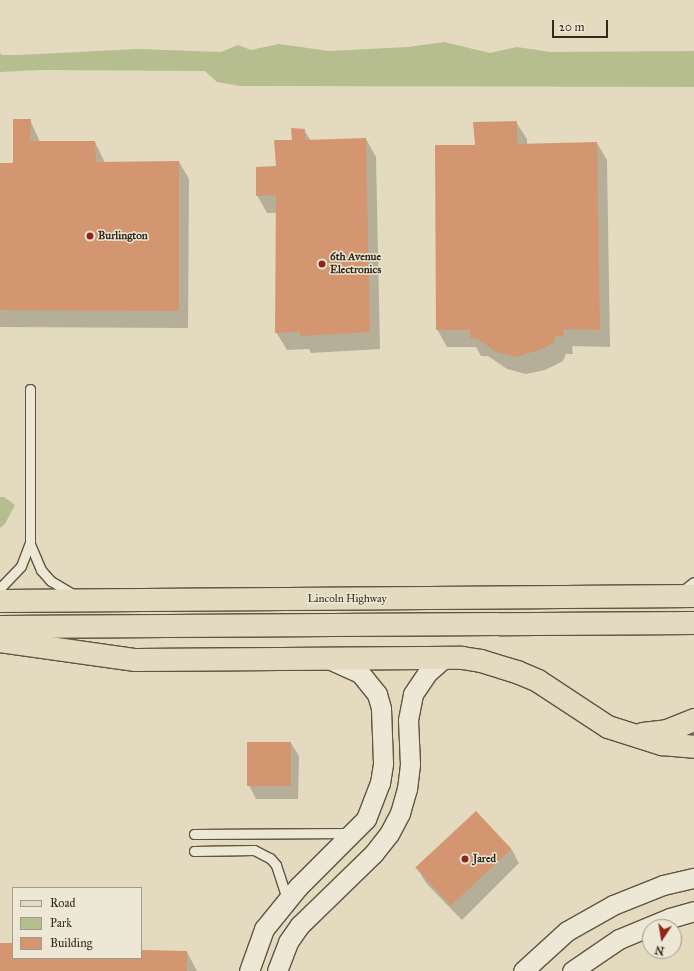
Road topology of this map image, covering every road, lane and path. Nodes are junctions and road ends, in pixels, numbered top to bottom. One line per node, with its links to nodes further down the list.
1 (30, 389): 2 (lane)
2 (30, 543): 4 (lane); 6 (lane)
3 (694, 582): 5 (lane)
4 (0, 588)
5 (684, 596): 6 (main road, Lincoln Highway)
6 (86, 600): 7 (main road, Lincoln Highway)
7 (0, 601)
8 (694, 623): 9 (main road)
9 (0, 627)
10 (0, 641): 12 (main road)
11 (442, 658): 12 (main road); 14 (main road); 23 (street)
12 (329, 659): 16 (street)
13 (694, 720): 14 (main road)
14 (622, 731): 15 (main road)
15 (694, 748)
16 (355, 832): 17 (lane); 20 (street)
17 (194, 834)
18 (194, 851): 20 (lane)
19 (694, 878): 24 (street)
20 (287, 899): 22 (street)
21 (694, 911): 25 (street)
22 (249, 971)
23 (277, 971)
24 (523, 971)
25 (572, 971)

